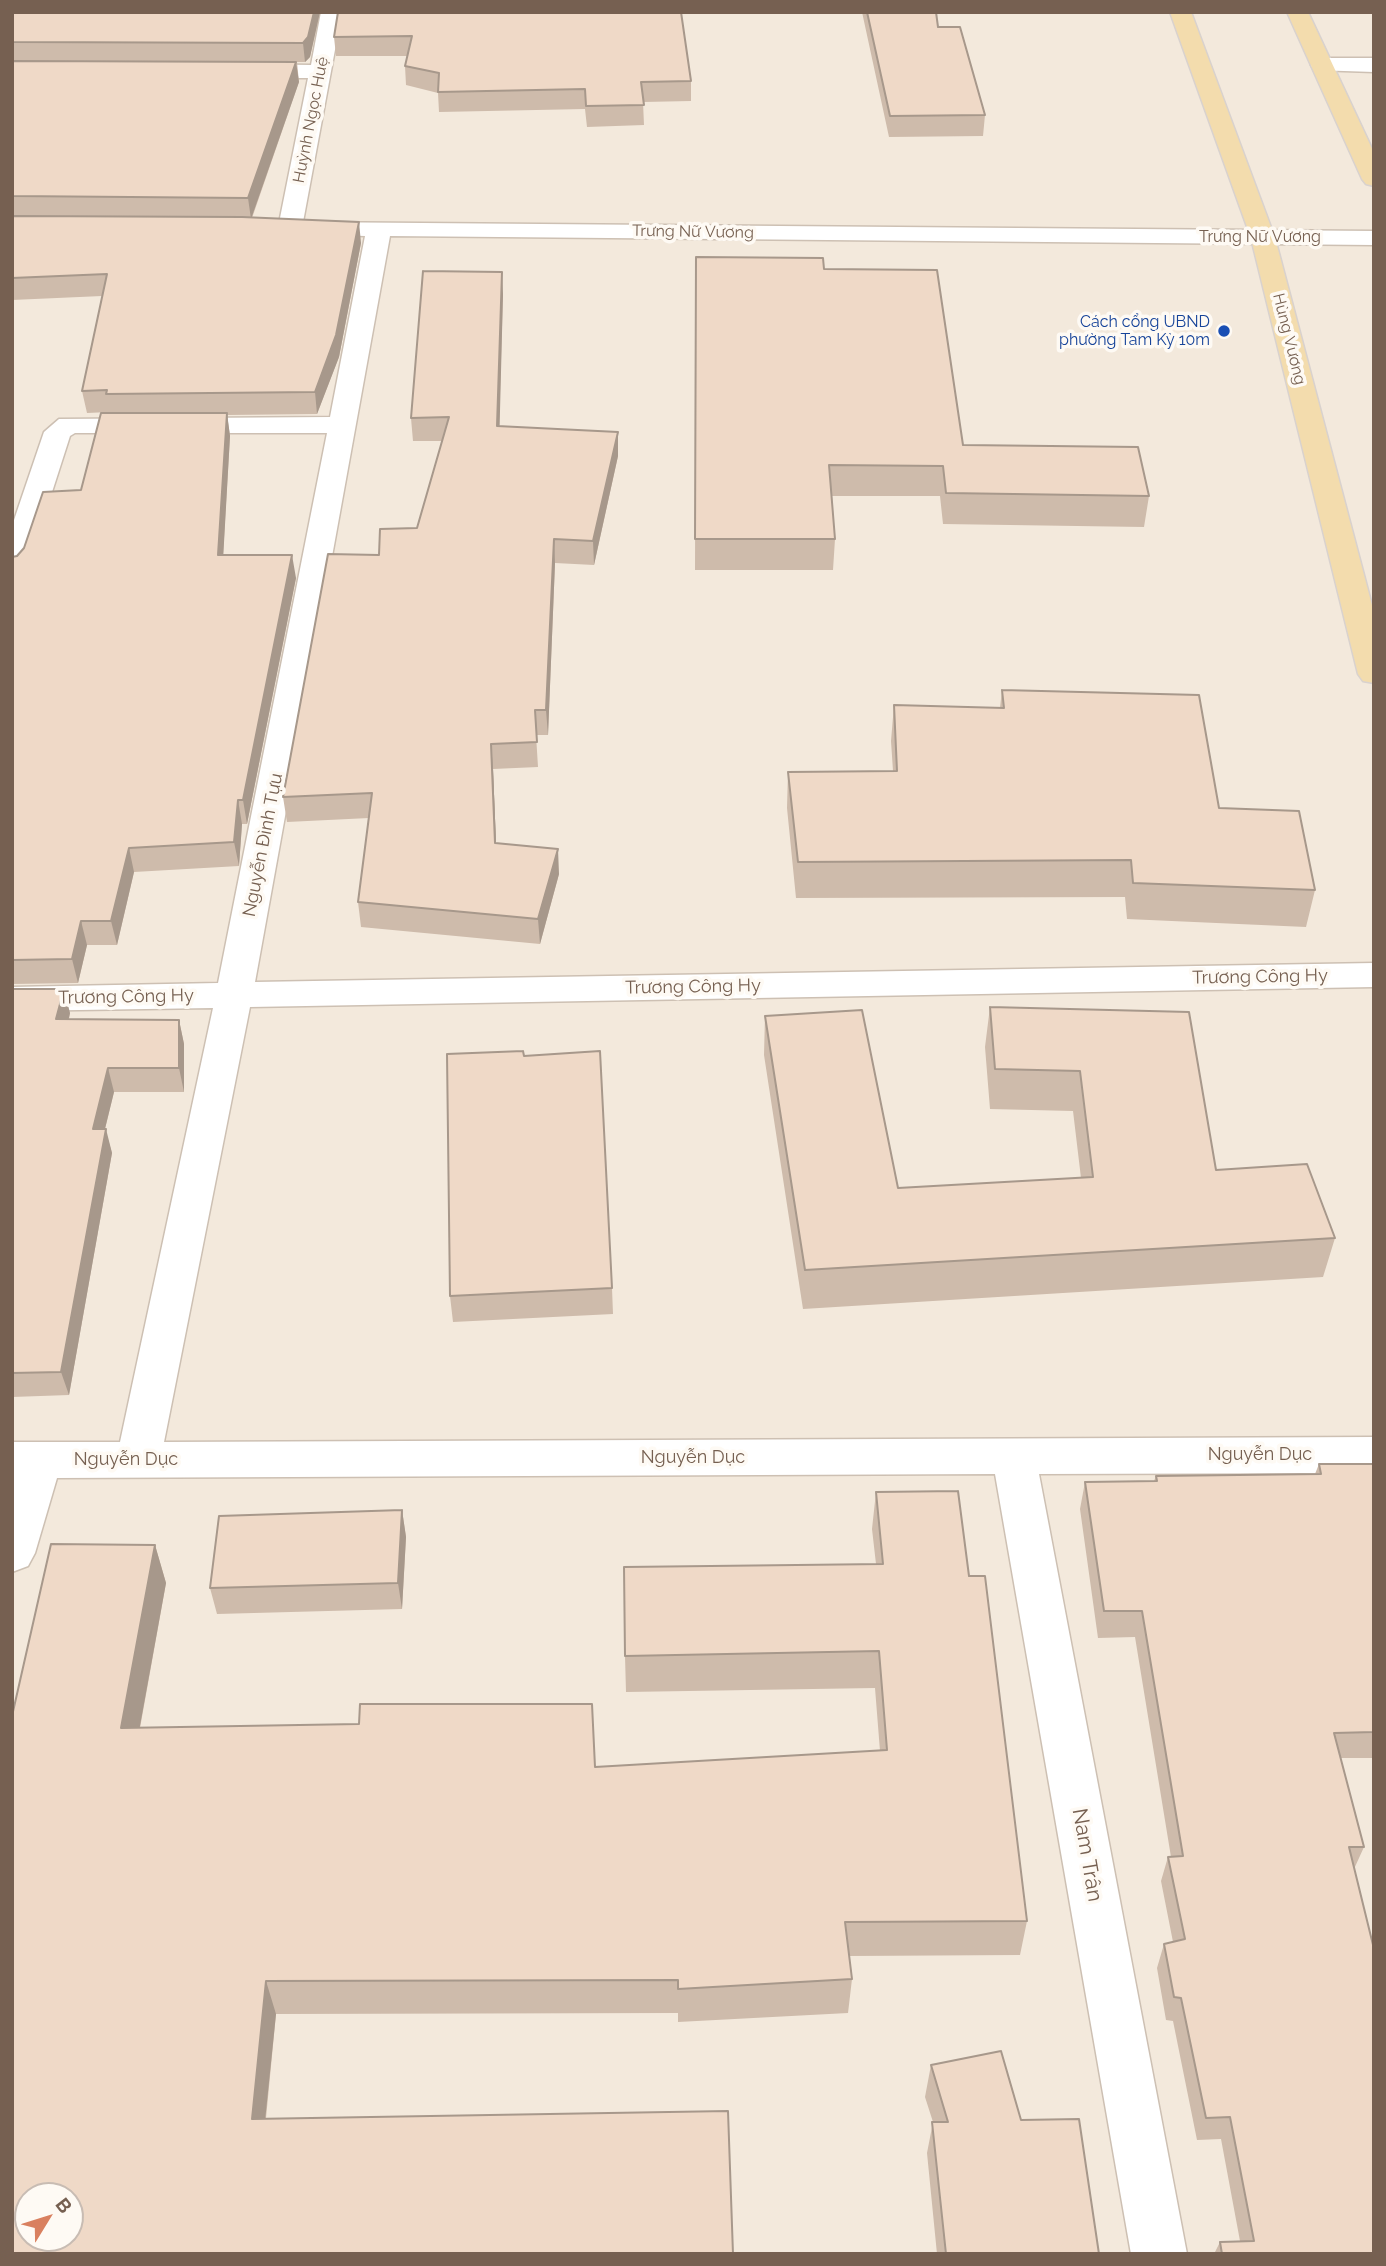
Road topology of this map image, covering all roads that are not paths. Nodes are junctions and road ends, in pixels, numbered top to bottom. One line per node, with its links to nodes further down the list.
1 (332, 12): 7 (street, Huỳnh Ngọc Huệ)
2 (1180, 12): 12 (main road, Hùng Vương)
3 (1297, 12): 4 (main road)
4 (1322, 65): 5 (street); 8 (main road)
5 (1374, 65)
6 (227, 71): 7 (street)
7 (321, 72): 10 (street, Huỳnh Ngọc Huệ)
8 (1374, 179)
9 (262, 228): 10 (street, Trưng Nữ Vương)
10 (290, 228): 11 (street, Trưng Nữ Vương)
11 (379, 229): 12 (street, Trưng Nữ Vương); 14 (street, Nguyễn Đình Tựu)
12 (1264, 238): 13 (street, Trưng Nữ Vương); 16 (main road, Hùng Vương)
13 (1374, 238)
14 (341, 425): 15 (street); 18 (street, Nguyễn Đình Tựu)
15 (12, 570)
16 (1374, 674)
17 (1374, 975): 18 (street, Trương Công Hy)
18 (234, 996): 19 (street, Trương Công Hy); 23 (street, Nguyễn Đình Tựu)
19 (12, 999)
20 (1374, 1455): 21 (street, Nguyễn Dục)
21 (1013, 1456): 23 (street, Nguyễn Dục); 25 (street, Nam Trân)
22 (26, 1460): 23 (street, Nguyễn Dục); 24 (street)
23 (138, 1461)
24 (12, 1553)
25 (1159, 2254)

